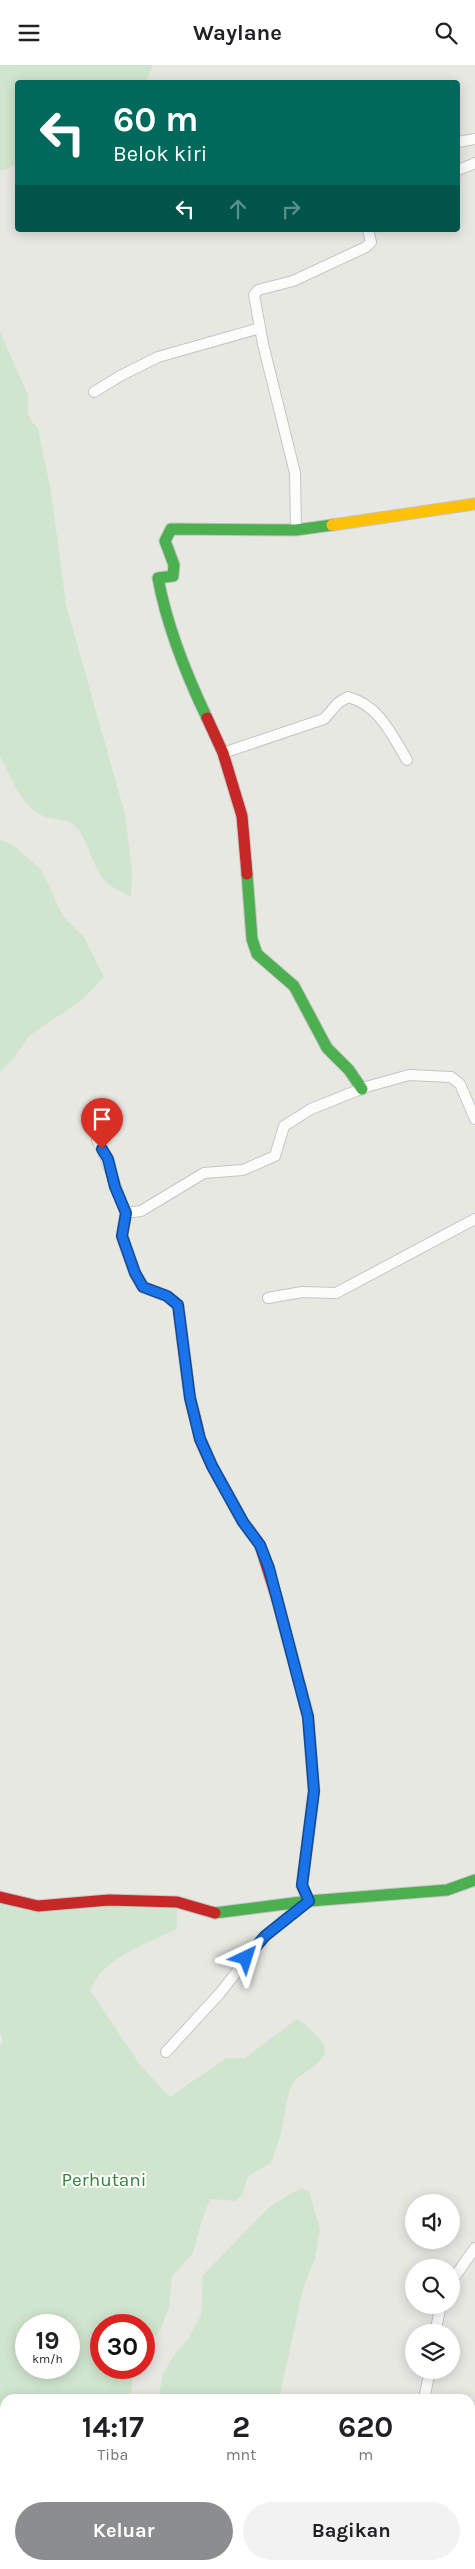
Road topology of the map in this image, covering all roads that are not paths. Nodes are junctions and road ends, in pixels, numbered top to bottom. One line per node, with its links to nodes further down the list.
1 (475, 139): 2 (street)
2 (460, 142)
3 (475, 163): 4 (street)
4 (460, 169)
5 (369, 232): 6 (street)
6 (260, 328): 7 (street); 9 (street)
7 (94, 392)
8 (475, 504): 9 (street)
9 (296, 530): 10 (street)
10 (223, 753): 11 (street); 12 (street)
11 (407, 760)
12 (362, 1089): 13 (street); 15 (street)
13 (475, 1119)
14 (97, 1140): 15 (street)
15 (126, 1213): 20 (street)
16 (475, 1219): 17 (street)
17 (268, 1298)
18 (475, 1880): 20 (street)
19 (0, 1897): 20 (street)
20 (307, 1902): 21 (street)
21 (166, 2051)
22 (475, 2248): 23 (street)
23 (460, 2269)
24 (428, 2379): 25 (street)
25 (425, 2394)

